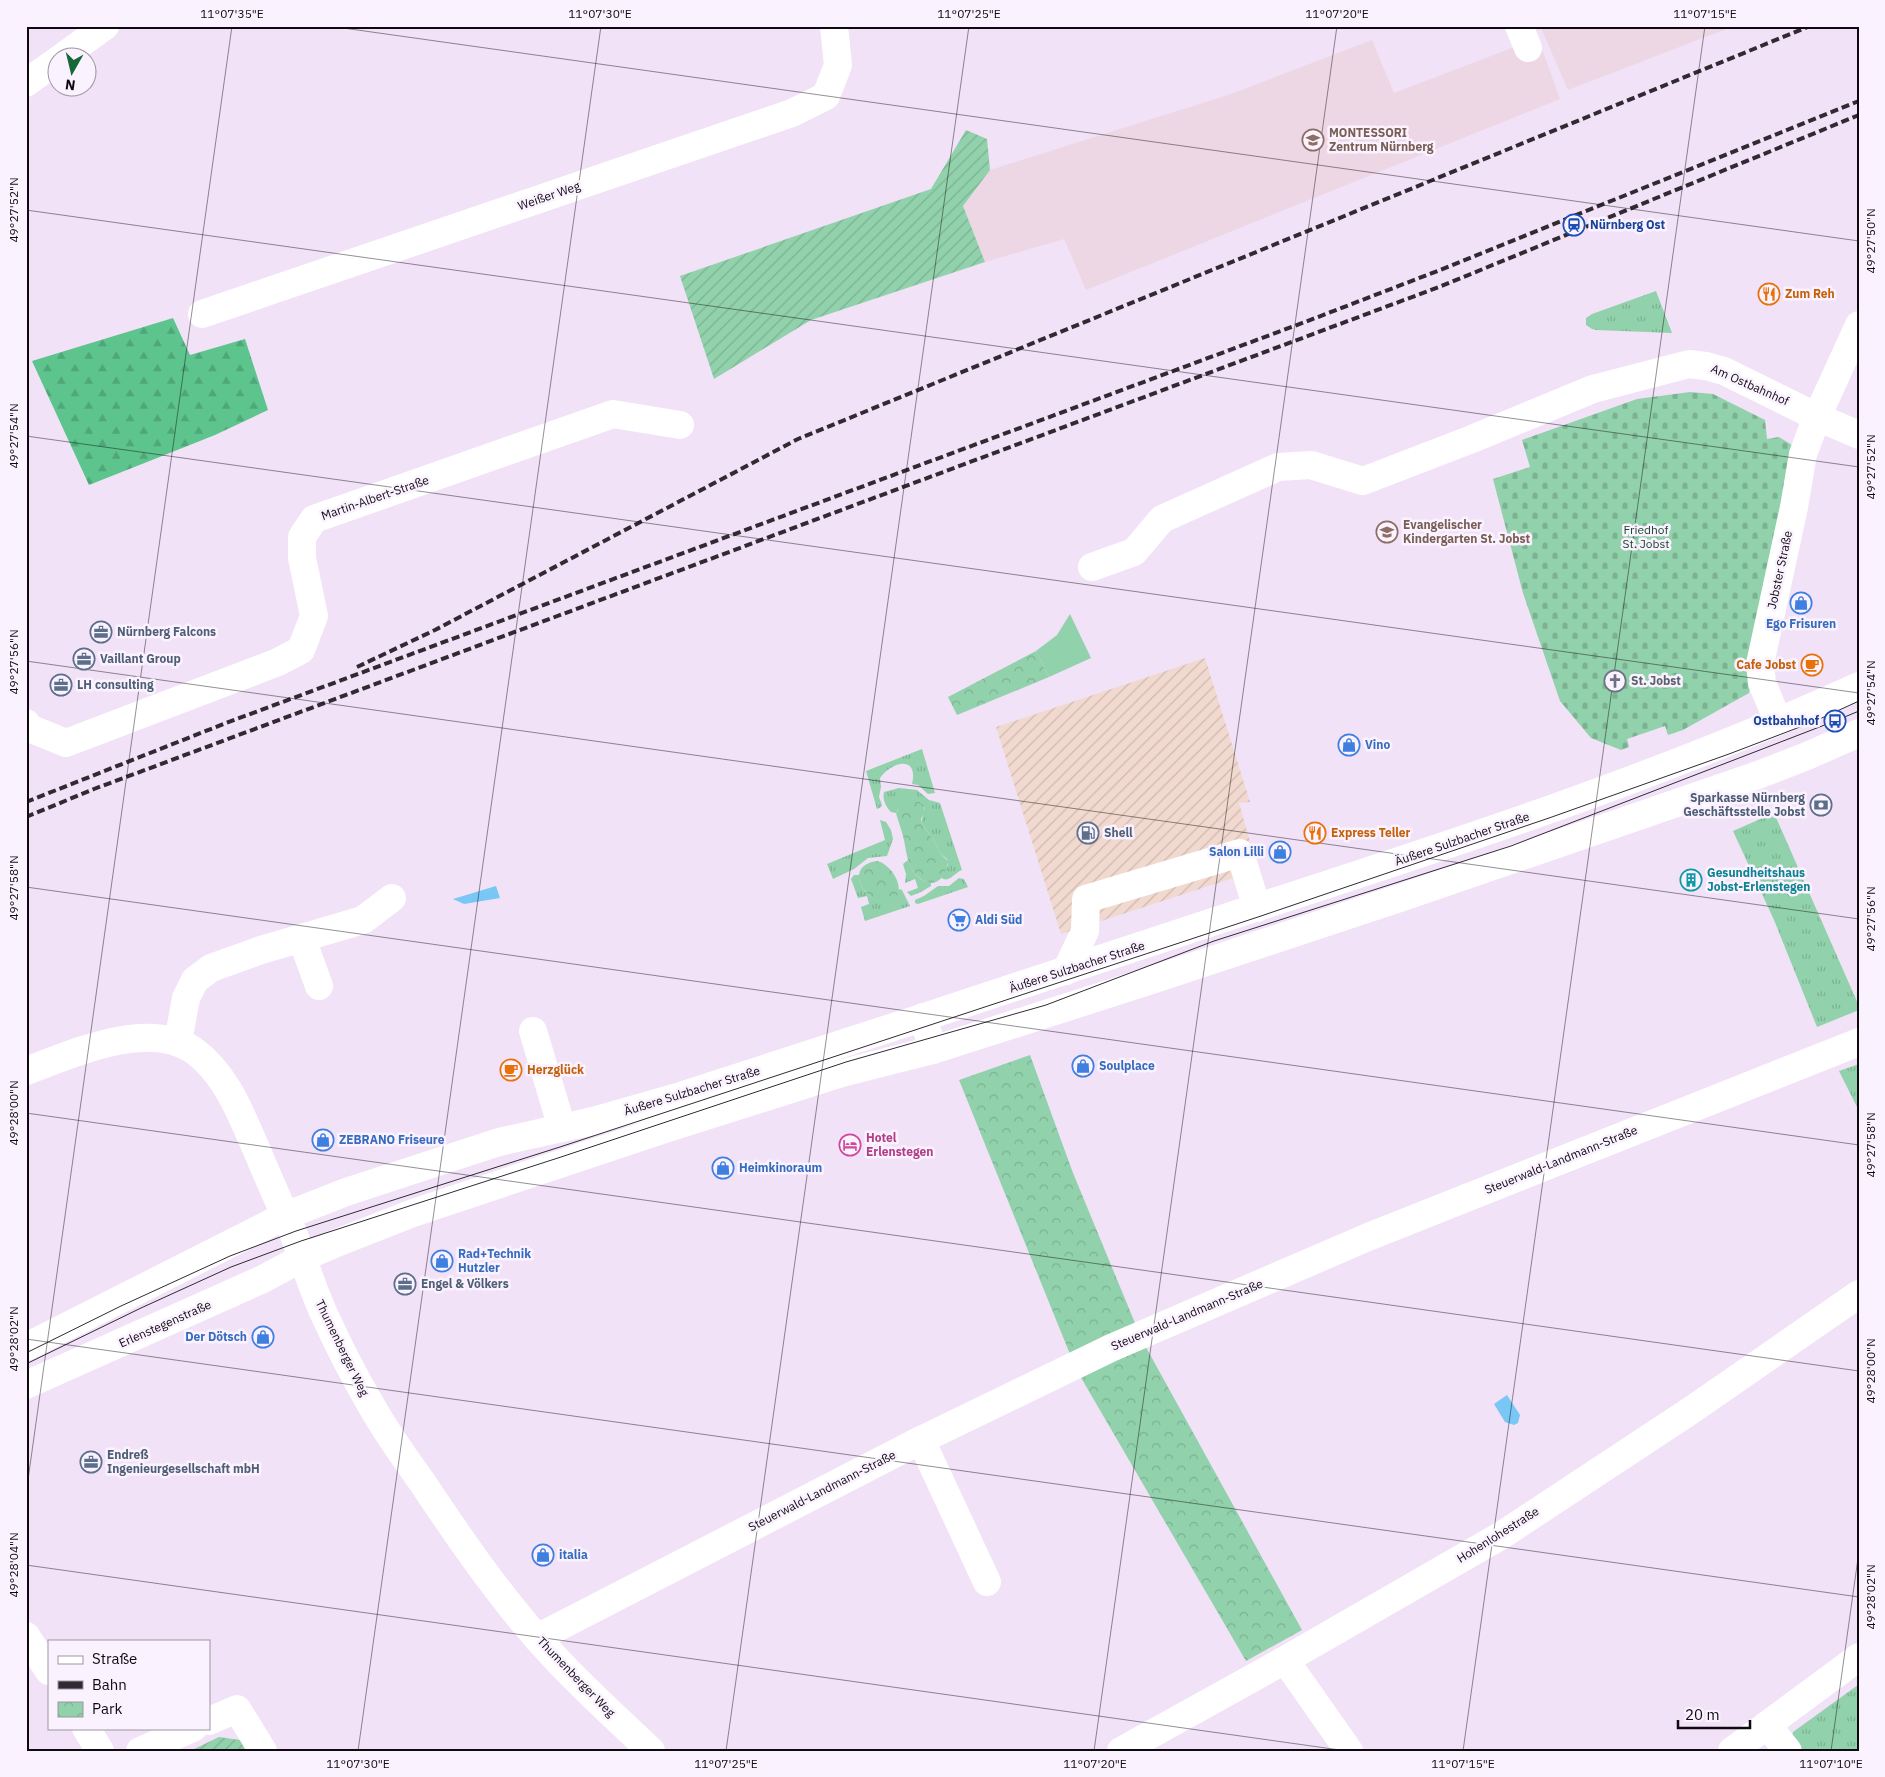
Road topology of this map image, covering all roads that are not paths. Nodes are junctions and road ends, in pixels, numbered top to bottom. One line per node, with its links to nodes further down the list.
1 (105, 26): 3 (street)
2 (834, 26): 6 (street, Weißer Weg)
3 (75, 48)
4 (48, 67): 5 (street)
5 (26, 83)
6 (202, 314)
7 (1859, 325): 8 (street)
8 (1817, 417): 10 (street, Am Ostbahnhof); 11 (street, Am Ostbahnhof); 13 (street, Jobster Straße)
9 (680, 425): 14 (street, Martin-Albert-Straße)
10 (1859, 435)
11 (1092, 567)
12 (1859, 686): 13 (street, Äußere Sulzbacher Straße)
13 (1778, 721): 16 (street, Äußere Sulzbacher Straße)
14 (26, 723)
15 (1859, 733): 18 (street)
16 (1504, 825): 17 (street, Äußere Sulzbacher Straße); 18 (street)
17 (1416, 855): 19 (street); 21 (street, Äußere Sulzbacher Straße)
18 (1515, 859): 19 (street)
19 (1430, 887): 29 (street)
20 (392, 898): 22 (street)
21 (1257, 908): 23 (street, Äußere Sulzbacher Straße); 23 (street)
22 (302, 939): 24 (street); 27 (street)
23 (1066, 971): 25 (street, Äußere Sulzbacher Straße)
24 (319, 986)
25 (923, 1016): 29 (street); 31 (street, Äußere Sulzbacher Straße)
26 (533, 1031): 31 (street)
27 (178, 1042): 30 (street, Thumenberger Weg); 32 (street, Thumenberger Weg)
28 (1859, 1042): 37 (street, Steuerwald-Landmann-Straße)
29 (933, 1050): 33 (street)
30 (26, 1071)
31 (562, 1128): 32 (street, Äußere Sulzbacher Straße)
32 (285, 1216): 33 (street, Thumenberger Weg); 35 (street)
33 (302, 1258): 36 (street, Erlenstegenstraße); 40 (street, Thumenberger Weg)
34 (1859, 1294): 42 (street, Hohenlohestraße)
35 (26, 1347)
36 (26, 1385)
37 (921, 1440): 38 (street); 40 (street, Steuerwald-Landmann-Straße)
38 (988, 1582)
39 (26, 1636): 43 (street)
40 (537, 1638): 51 (street, Thumenberger Weg)
41 (1858, 1659): 45 (street)
42 (1284, 1660): 52 (street, Hohenlohestraße); 53 (street)
43 (48, 1669)
44 (210, 1722): 50 (street)
45 (1767, 1725): 54 (street); 55 (street)
46 (87, 1730): 48 (street)
47 (188, 1730): 49 (street)
48 (100, 1751)
49 (140, 1751)
50 (263, 1751)
51 (651, 1751)
52 (1121, 1751)
53 (1350, 1751)
54 (1732, 1751)
55 (1788, 1751)

